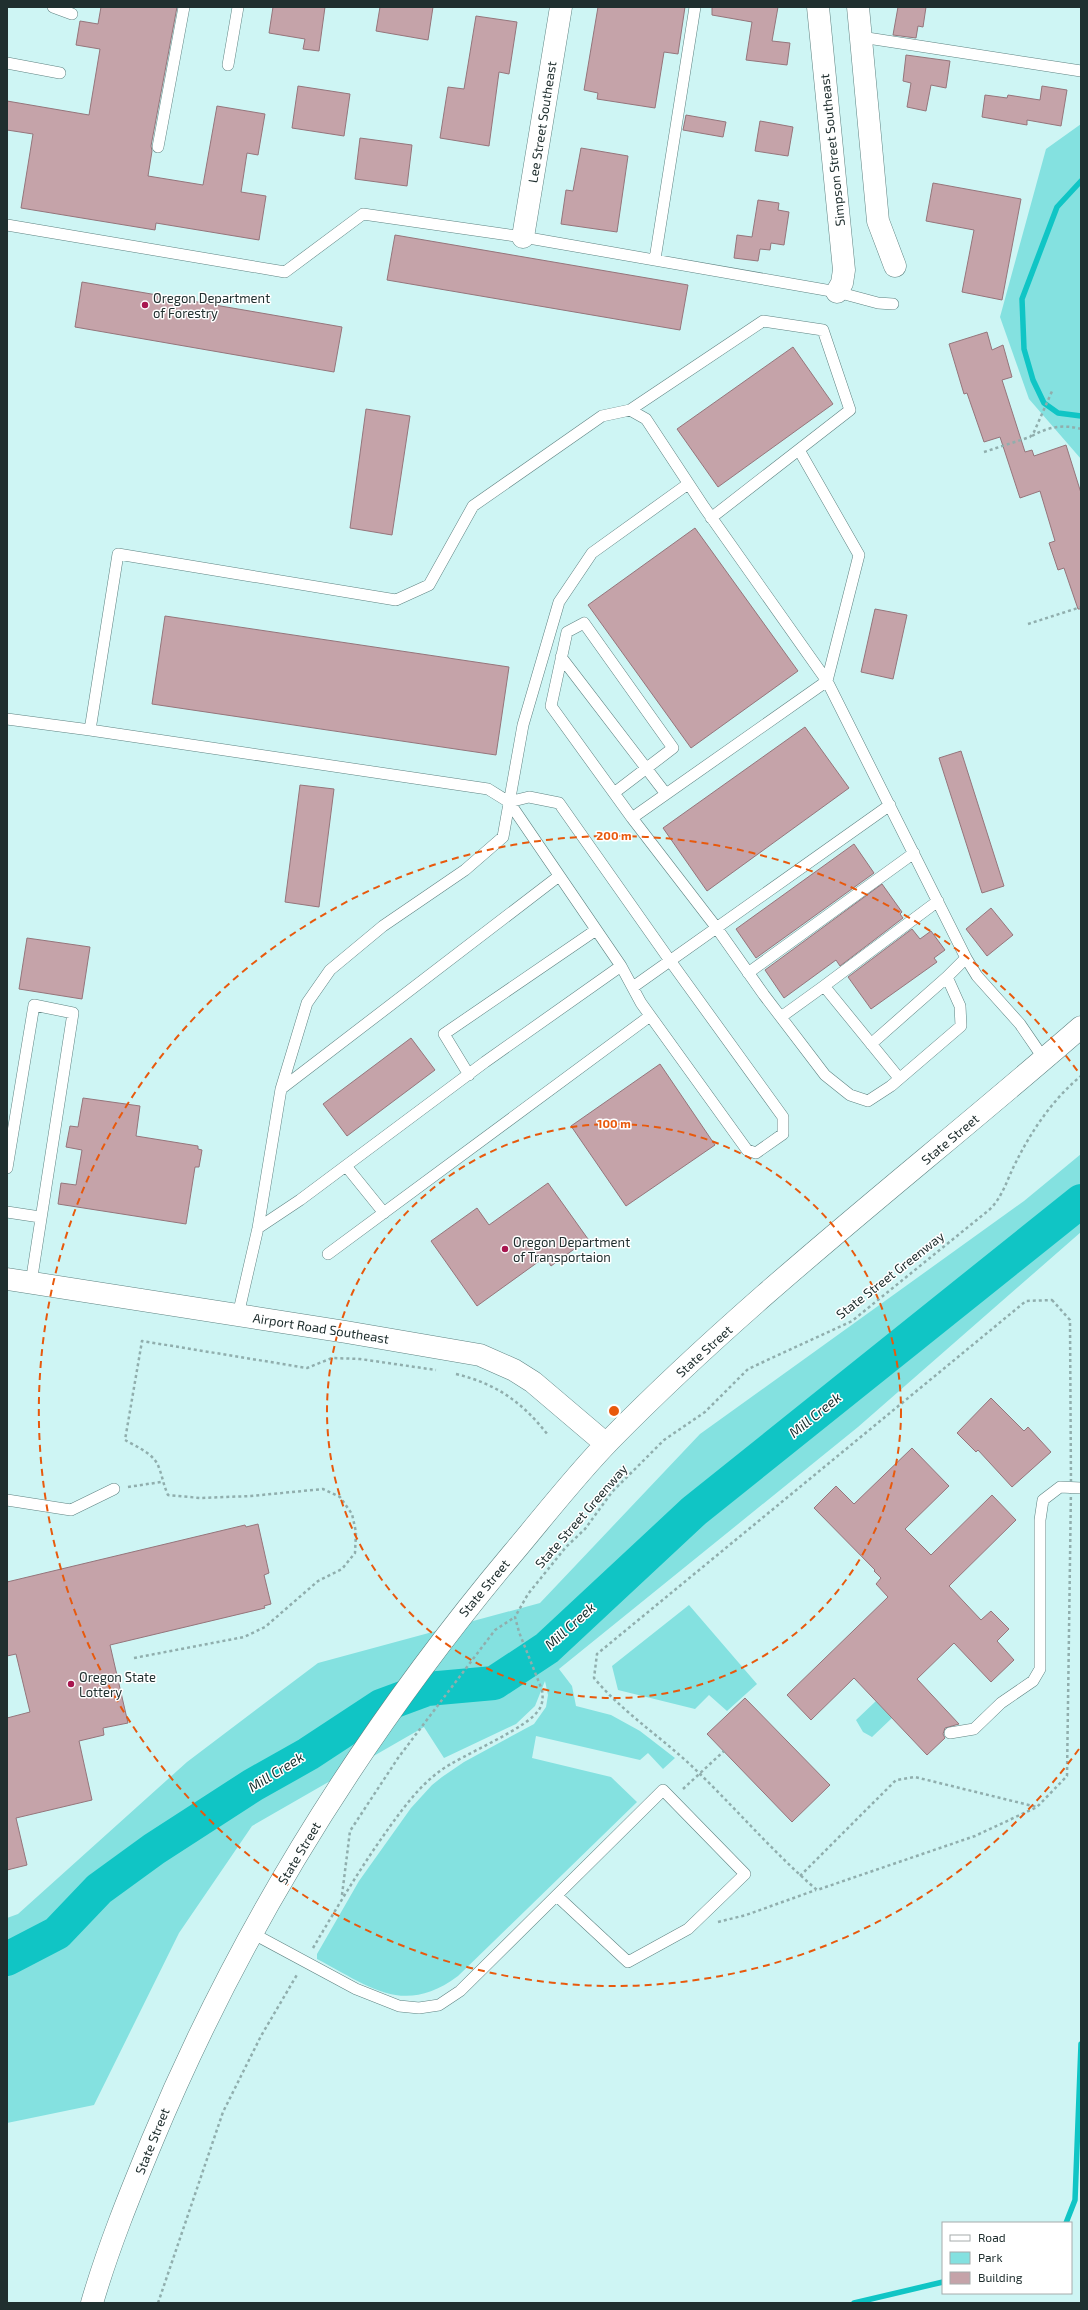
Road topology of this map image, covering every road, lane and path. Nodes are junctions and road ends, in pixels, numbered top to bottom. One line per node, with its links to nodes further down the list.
1 (52, 7): 8 (lane)
2 (184, 7): 14 (lane)
3 (238, 7): 11 (lane)
4 (561, 7): 16 (main road, Lee Street Southeast)
5 (695, 7): 17 (lane)
6 (818, 7): 19 (main road, Simpson Street Southeast)
7 (858, 7): 9 (main road)
8 (72, 14)
9 (861, 37): 12 (lane); 18 (main road)
10 (7, 63): 13 (lane)
11 (228, 65)
12 (1081, 71)
13 (60, 73)
14 (158, 147)
15 (7, 225): 16 (lane)
16 (523, 237): 17 (lane)
17 (655, 259): 19 (lane)
18 (895, 266)
19 (837, 292): 20 (lane)
20 (894, 304)
21 (1053, 389): 24 (path)
22 (630, 410): 25 (lane); 27 (lane); 34 (lane)
23 (1081, 429): 24 (path)
24 (1030, 437): 26 (path)
25 (799, 450): 28 (lane); 32 (lane)
26 (984, 452)
27 (688, 484): 28 (lane); 38 (lane)
28 (711, 518): 32 (lane)
29 (1081, 607): 30 (path)
30 (1028, 624)
31 (561, 657): 35 (lane); 35 (lane); 36 (lane)
32 (827, 681): 37 (lane); 39 (lane)
33 (7, 719): 34 (lane)
34 (90, 730): 38 (lane)
35 (647, 768): 36 (lane); 37 (lane)
36 (614, 793): 40 (lane)
37 (666, 794): 40 (lane)
38 (509, 802): 42 (lane); 47 (lane); 61 (lane)
39 (890, 805): 41 (lane); 44 (lane)
40 (632, 818): 44 (lane)
41 (914, 853): 43 (lane); 49 (lane)
42 (559, 876): 45 (lane); 61 (lane)
43 (938, 901): 46 (lane); 51 (lane)
44 (716, 927): 47 (lane); 49 (lane)
45 (596, 930): 48 (lane); 58 (lane)
46 (966, 958): 50 (lane); 57 (lane)
47 (671, 962): 52 (lane); 53 (lane)
48 (621, 966): 52 (lane); 58 (lane)
49 (748, 973): 54 (lane)
50 (947, 977): 56 (lane); 60 (lane)
51 (824, 986): 54 (lane); 56 (lane)
52 (633, 987): 53 (lane)
53 (650, 1016): 65 (lane)
54 (781, 1017): 60 (lane)
55 (1081, 1027): 57 (main road, State Street)
56 (871, 1044): 60 (lane)
57 (1044, 1059): 75 (main road, State Street)
58 (469, 1074): 62 (lane)
59 (1081, 1076): 80 (path, State Street Greenway)
60 (899, 1078)
61 (281, 1089): 67 (lane)
62 (346, 1166): 65 (lane); 67 (lane)
63 (7, 1168): 66 (lane)
64 (7, 1212): 66 (lane)
65 (384, 1213): 68 (lane)
66 (40, 1218): 70 (lane)
67 (258, 1228): 71 (lane)
68 (328, 1254)
69 (7, 1279): 70 (main road, Airport Road Southeast)
70 (31, 1283): 71 (main road, Airport Road Southeast)
71 (238, 1315): 75 (main road, Airport Road Southeast)
72 (439, 1370): 76 (path)
73 (454, 1373): 74 (path)
74 (548, 1435)
75 (606, 1444): 93 (main road, State Street)
76 (161, 1482): 78 (path); 81 (path)
77 (1075, 1488): 83 (lane); 85 (path); 87 (path)
78 (114, 1489): 79 (lane)
79 (7, 1500)
80 (515, 1617): 82 (path); 91 (path)
81 (134, 1658)
82 (542, 1690)
83 (950, 1733)
84 (724, 1751): 85 (path)
85 (700, 1773): 86 (path); 88 (path)
86 (672, 1799): 90 (lane); 92 (lane)
87 (1037, 1807): 88 (path); 89 (path)
88 (800, 1876): 89 (path)
89 (817, 1890): 92 (path)
90 (557, 1896): 92 (lane); 93 (lane)
91 (342, 1898)
92 (688, 1929)
93 (252, 1933): 94 (main road, State Street)
94 (92, 2303)

